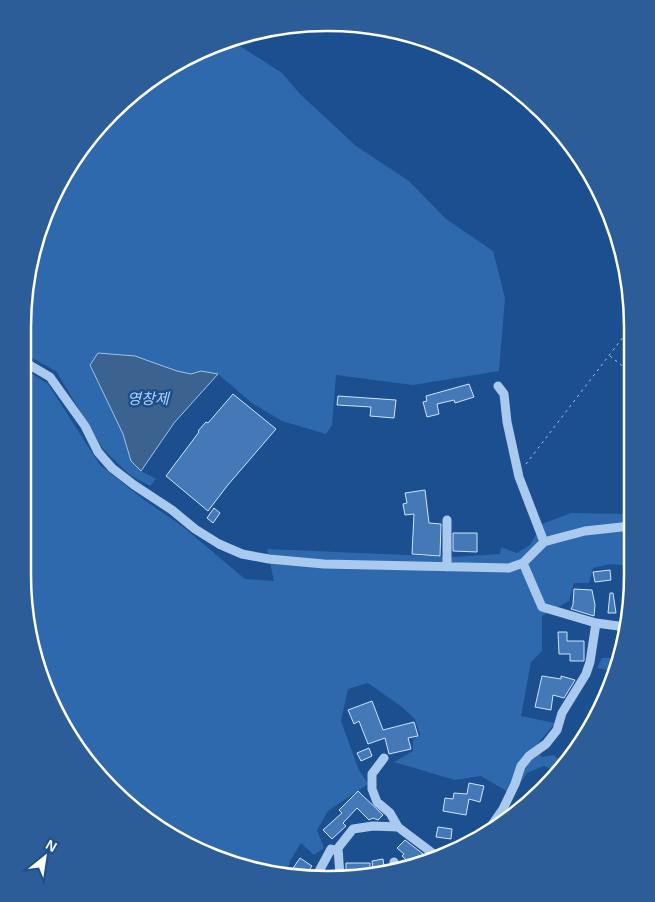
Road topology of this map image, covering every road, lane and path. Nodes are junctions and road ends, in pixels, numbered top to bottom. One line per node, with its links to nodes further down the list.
1 (624, 336): 2 (path)
2 (610, 355): 4 (path); 6 (path)
3 (31, 366): 11 (street)
4 (624, 367)
5 (498, 386): 6 (street)
6 (518, 474): 9 (street)
7 (447, 520): 11 (street)
8 (624, 527): 9 (street)
9 (544, 542): 10 (street)
10 (523, 563): 11 (street); 12 (street)
11 (446, 567)
12 (596, 623): 13 (street); 15 (street)
13 (619, 626)
14 (384, 758): 16 (street)
15 (496, 818)
16 (398, 826): 17 (street); 18 (street)
17 (338, 852): 19 (street); 20 (street)
18 (431, 852)
19 (340, 870)
20 (319, 871)

